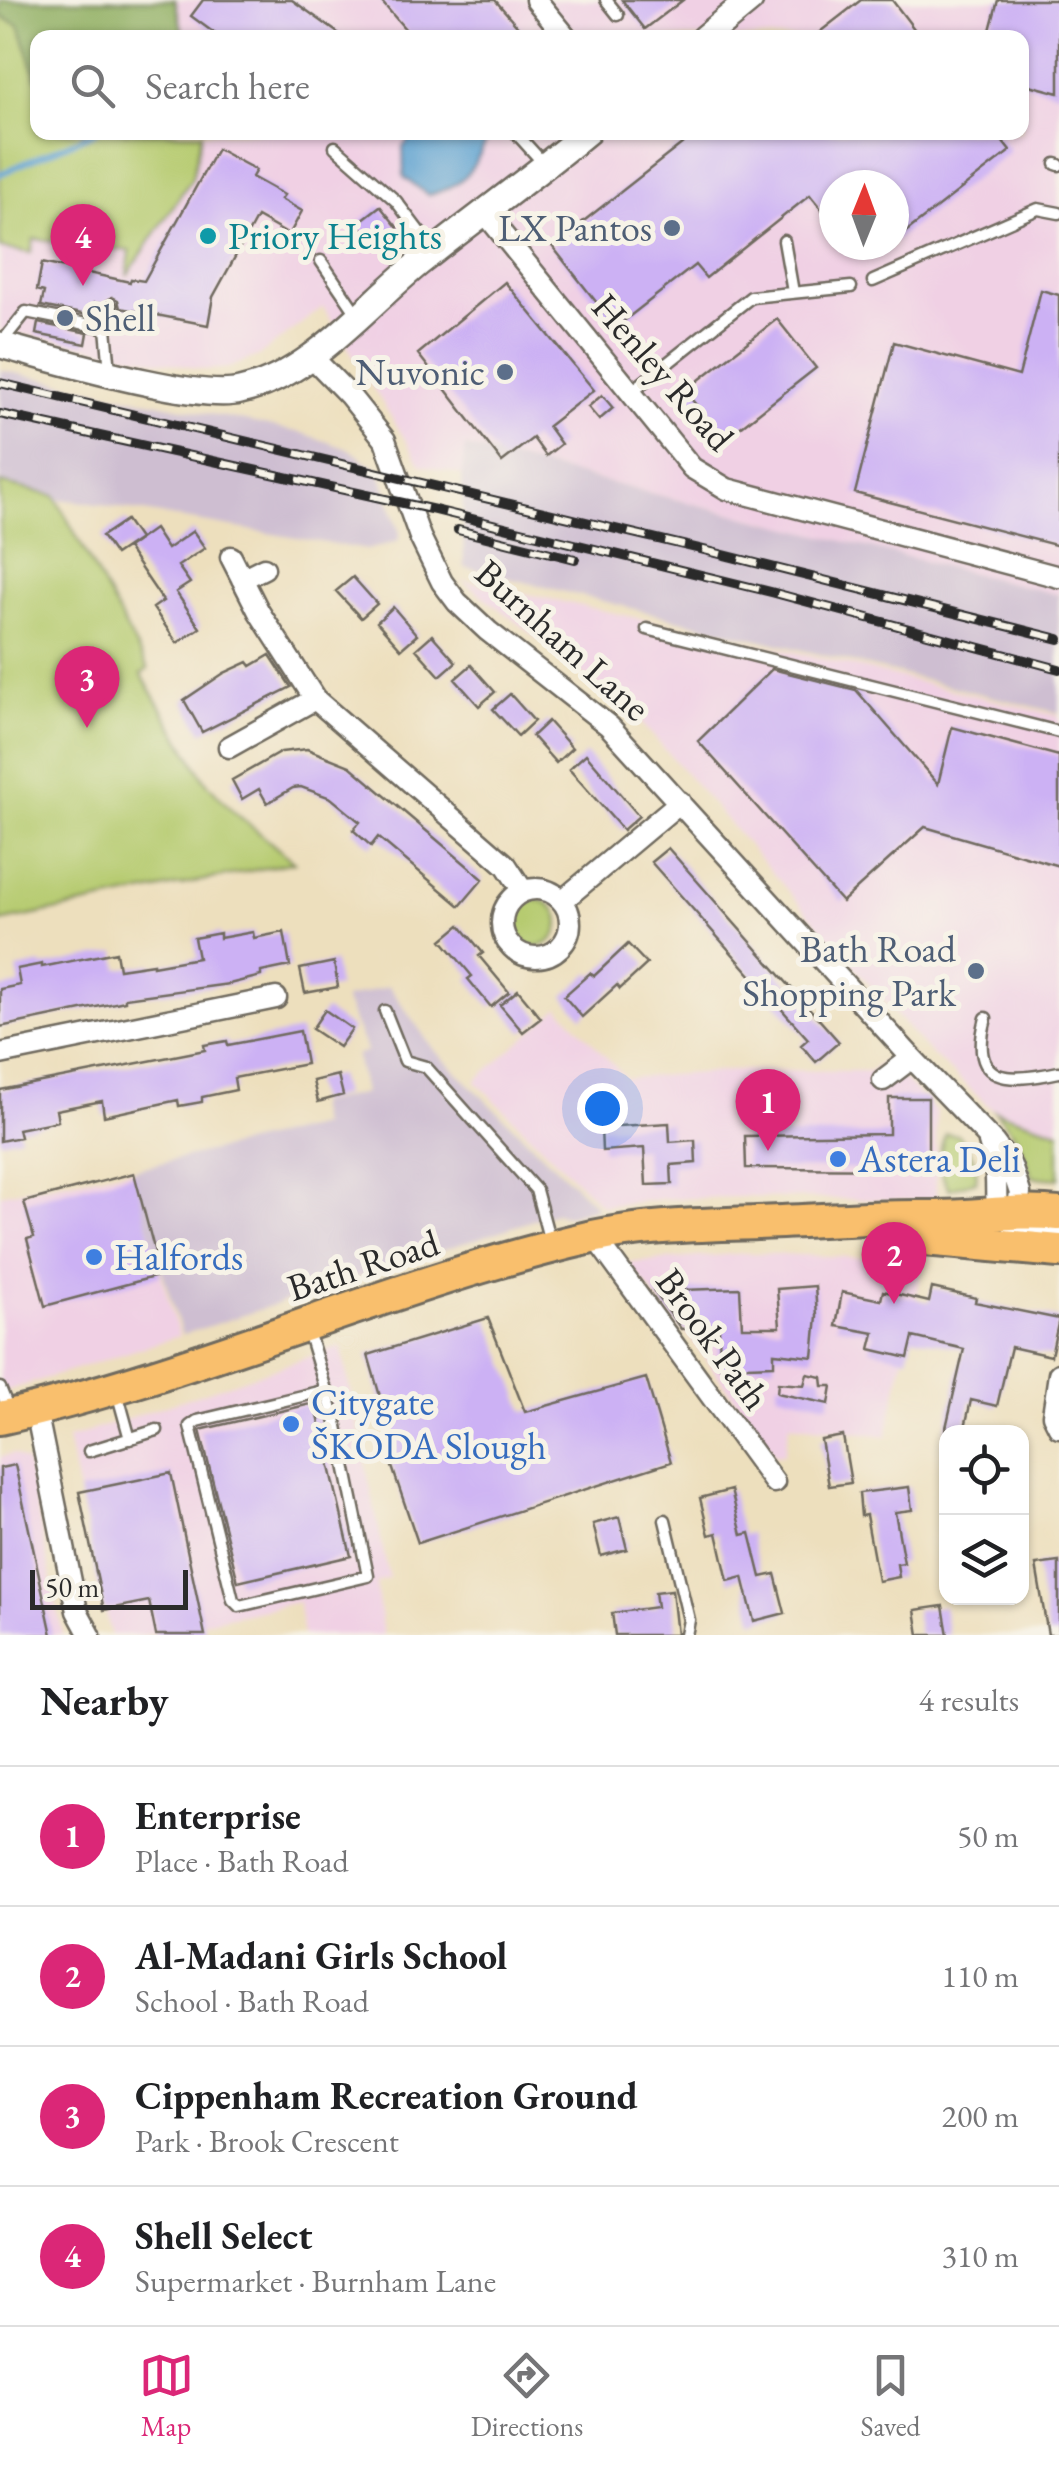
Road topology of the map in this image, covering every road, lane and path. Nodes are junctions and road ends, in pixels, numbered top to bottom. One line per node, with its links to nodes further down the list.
1 (606, 0): 4 (lane)
2 (750, 0): 6 (street)
3 (544, 3): 5 (street)
4 (618, 15)
5 (563, 30)
6 (714, 30)
7 (522, 140): 10 (lane)
8 (578, 140): 10 (street)
9 (336, 147): 14 (lane)
10 (546, 166): 12 (street)
11 (1059, 213): 16 (lane)
12 (486, 214): 14 (street); 25 (street, Henley Road)
13 (784, 241): 18 (lane)
14 (434, 251): 20 (street)
15 (321, 261): 20 (lane)
16 (872, 281)
17 (851, 287): 18 (lane)
18 (792, 292): 25 (lane)
19 (111, 306): 21 (lane)
20 (358, 315): 23 (street)
21 (106, 328): 22 (lane); 24 (lane)
22 (0, 345): 24 (street)
23 (312, 356): 24 (street); 34 (street, Burnham Lane)
24 (110, 372)
25 (631, 392): 28 (street, Henley Road)
26 (230, 557): 29 (street)
27 (264, 568): 29 (street)
28 (1059, 577)
29 (242, 579): 31 (street)
30 (647, 629): 32 (lane)
31 (315, 699): 33 (street); 35 (street)
32 (1059, 732)
33 (229, 747)
34 (680, 802): 36 (street); 41 (street, Burnham Lane)
35 (524, 891): 36 (street); 36 (street)
36 (562, 901)
37 (276, 999): 40 (street)
38 (385, 1011): 46 (lane)
39 (986, 1018): 42 (lane)
40 (0, 1054)
41 (912, 1058): 43 (street); 44 (street, Burnham Lane)
42 (1059, 1072)
43 (883, 1080)
44 (1013, 1214): 45 (main road, Bath Road); 47 (main road, Bath Road)
45 (595, 1237): 46 (main road, Bath Road); 57 (street, Brook Path)
46 (552, 1248): 48 (main road, Bath Road)
47 (1059, 1251)
48 (306, 1326): 50 (main road, Bath Road); 51 (lane)
49 (1059, 1374): 53 (street)
50 (116, 1386): 52 (main road, Bath Road); 55 (lane)
51 (327, 1390): 51 (lane)
52 (12, 1408): 59 (street)
53 (1059, 1427)
54 (157, 1430): 55 (lane)
55 (130, 1439): 56 (lane)
56 (89, 1452)
57 (774, 1482)
58 (665, 1520): 60 (lane)
59 (90, 1635)
60 (686, 1635)

